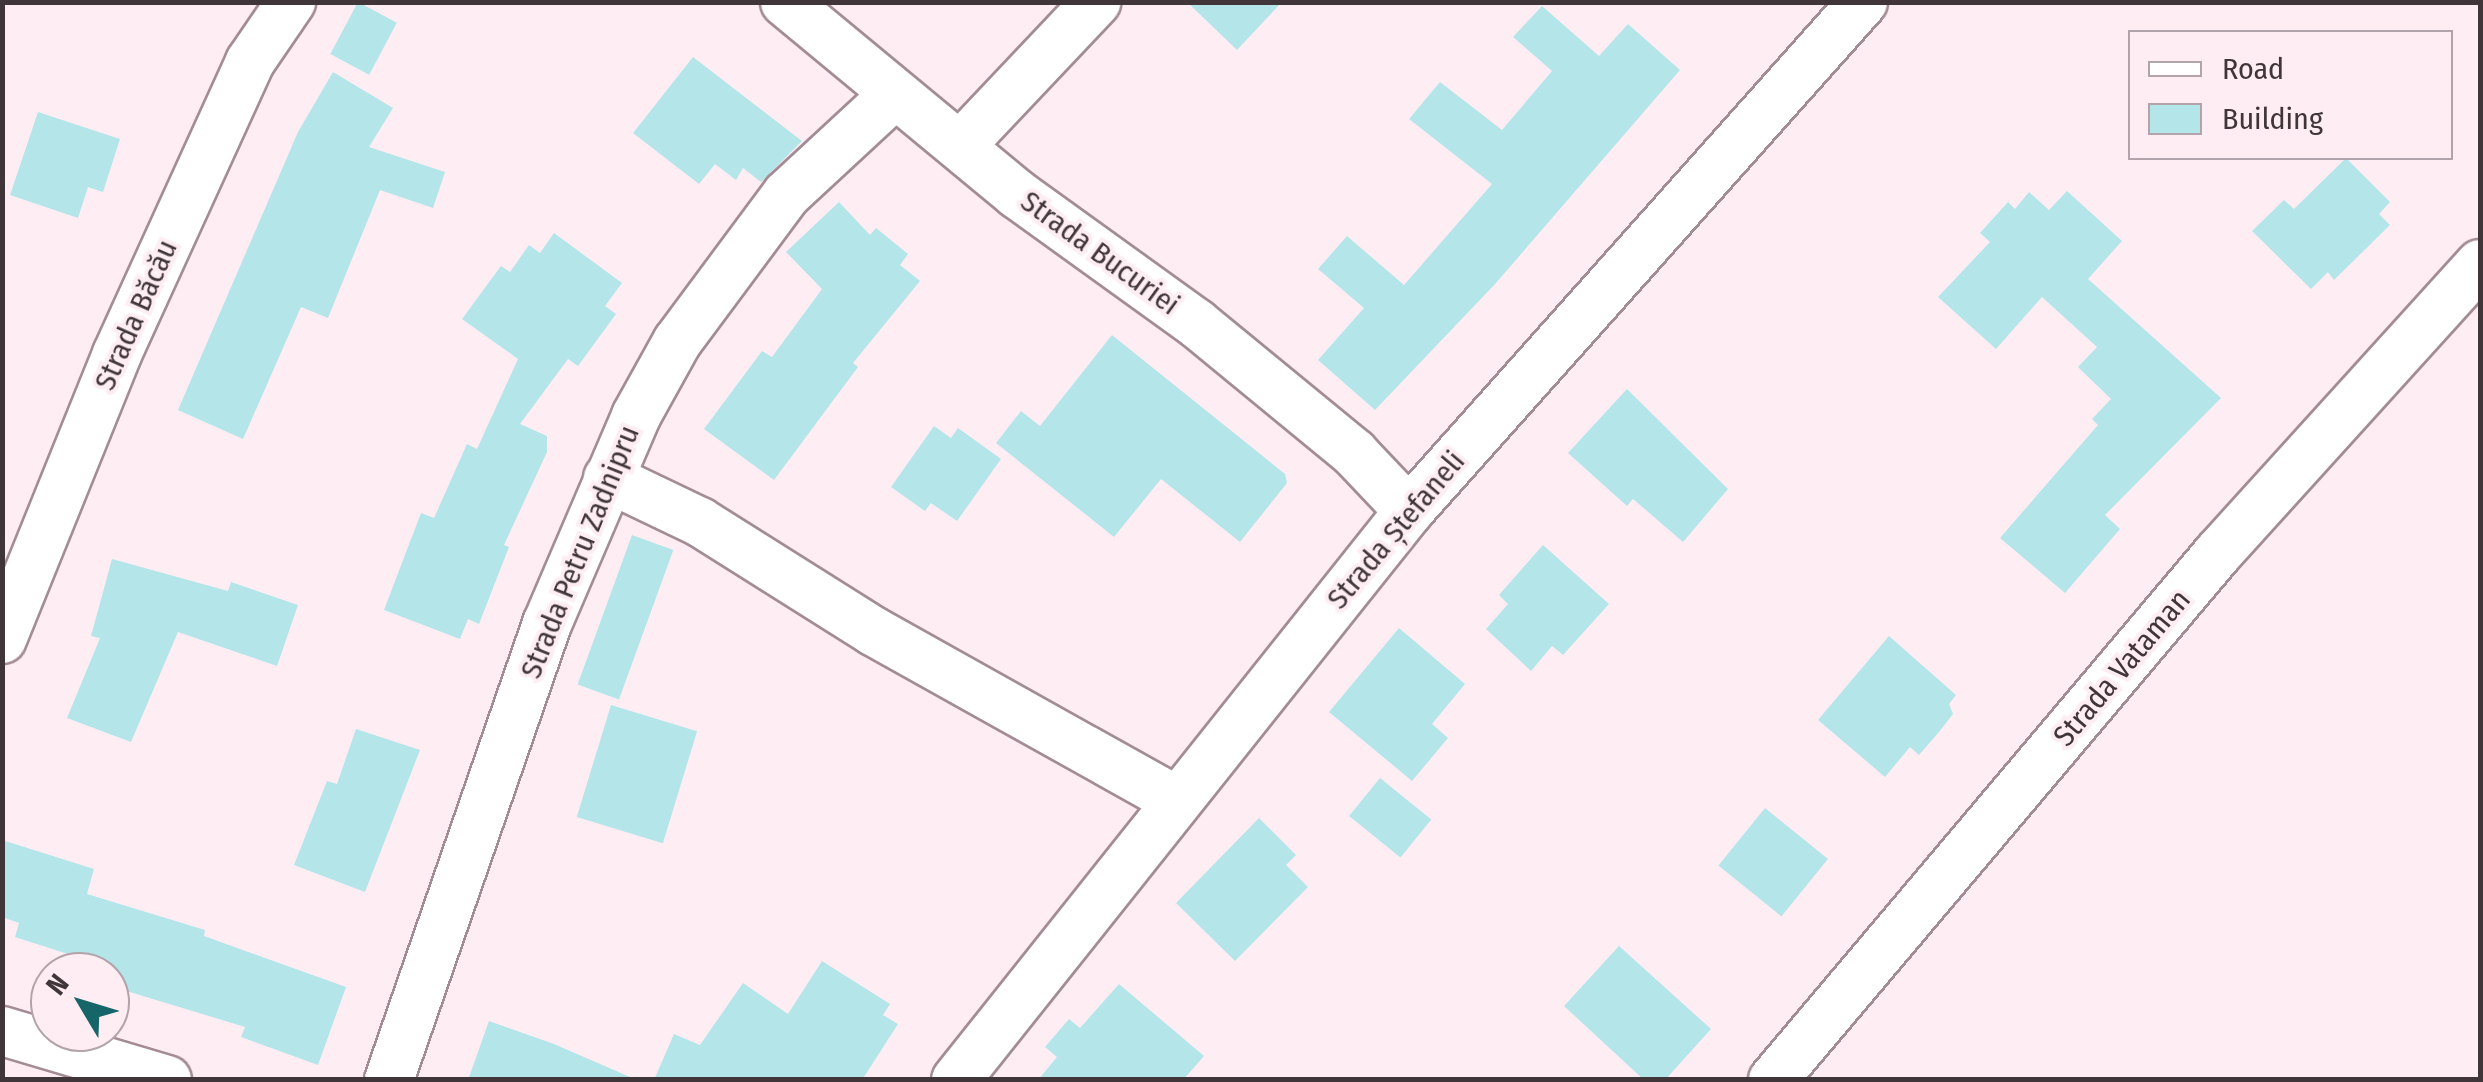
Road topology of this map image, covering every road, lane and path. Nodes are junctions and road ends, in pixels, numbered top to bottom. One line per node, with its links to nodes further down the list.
1 (291, 2): 10 (street, Strada Băcău)
2 (785, 2): 5 (street, Strada Bucuriei)
3 (1096, 2): 6 (street)
4 (1863, 2): 9 (street, Strada Ștefaneli)
5 (893, 96): 6 (street, Strada Bucuriei); 8 (street, Strada Petru Zadnipru)
6 (961, 144): 9 (street, Strada Bucuriei)
7 (2480, 264): 16 (street, Strada Vataman)
8 (608, 478): 11 (street); 14 (street, Strada Petru Zadnipru)
9 (1409, 511): 11 (street, Strada Ștefaneli)
10 (2, 638)
11 (1174, 800): 15 (street, Strada Ștefaneli)
12 (2, 1031): 13 (street)
13 (167, 1080)
14 (389, 1080)
15 (956, 1080)
16 (1773, 1080)

